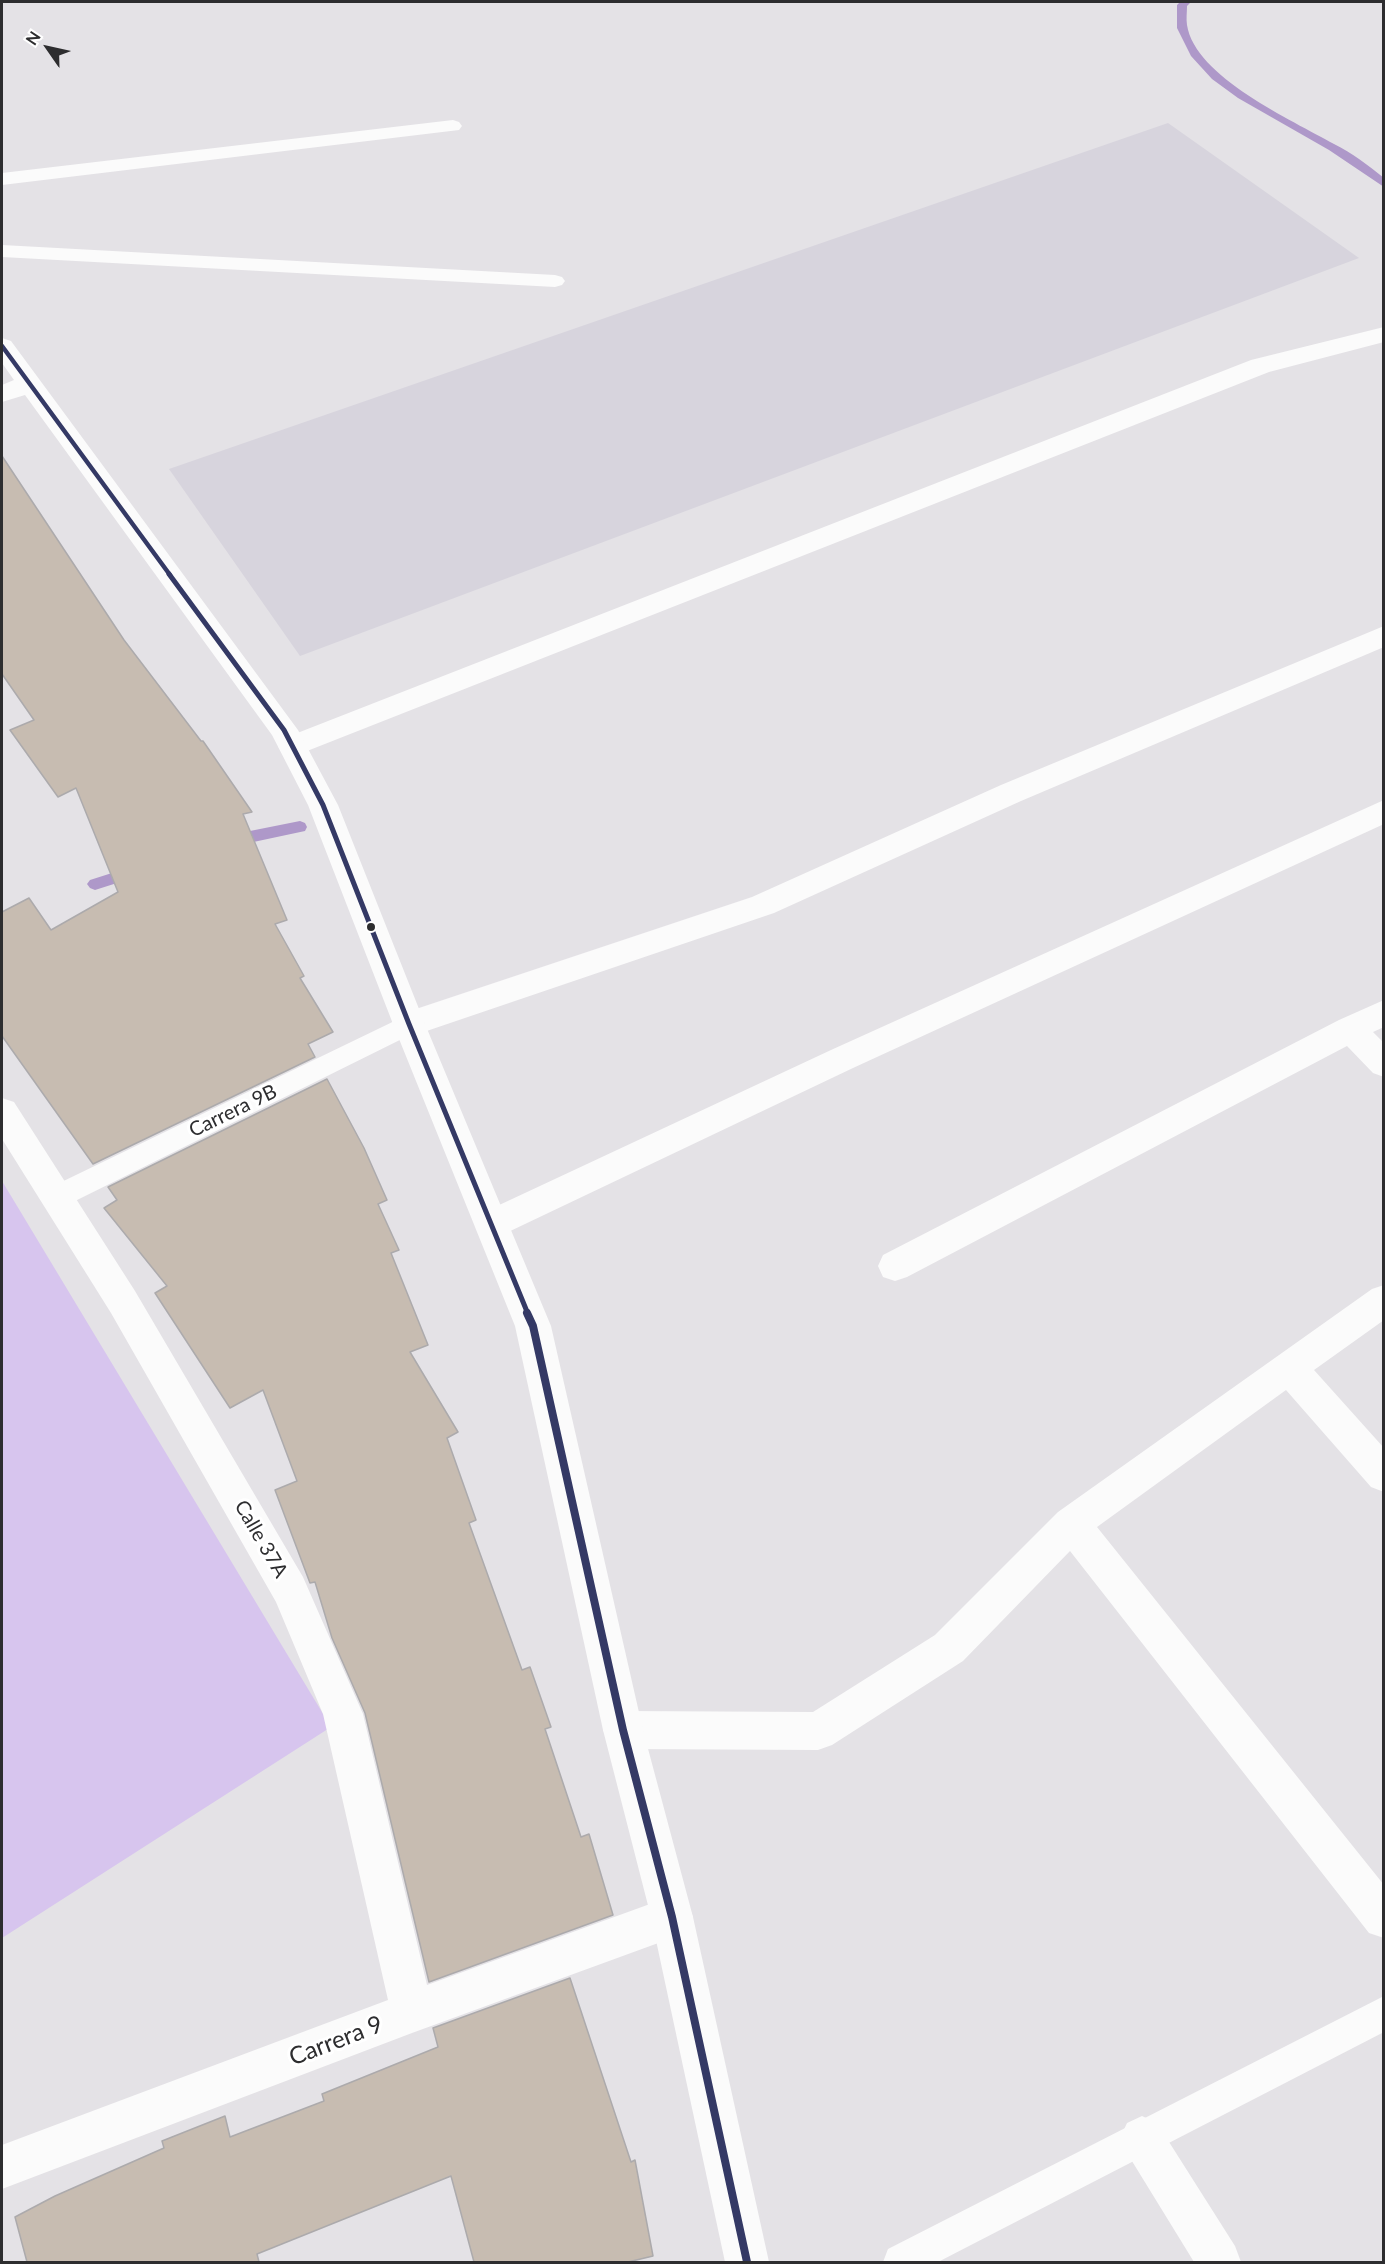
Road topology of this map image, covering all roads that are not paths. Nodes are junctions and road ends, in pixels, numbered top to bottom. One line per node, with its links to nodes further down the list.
1 (453, 126): 2 (lane)
2 (2, 179)
3 (2, 251): 4 (lane)
4 (555, 281)
5 (1383, 334): 9 (street)
6 (2, 346): 7 (street)
7 (15, 389): 9 (street)
8 (1383, 636): 12 (street)
9 (292, 746): 12 (street)
10 (1383, 811): 17 (street)
11 (1383, 1012): 13 (street)
12 (409, 1024): 16 (lane, Carrera 9B); 17 (street)
13 (1350, 1029): 14 (street); 18 (street)
14 (1383, 1064)
15 (2, 1112): 16 (street, Calle 37A)
16 (57, 1197): 26 (street, Calle 37A)
17 (492, 1224): 23 (street)
18 (895, 1266)
19 (1383, 1300): 20 (street)
20 (1288, 1367): 21 (street); 22 (street)
21 (1383, 1476)
22 (1071, 1524): 23 (street); 25 (street)
23 (624, 1730): 24 (street)
24 (672, 1917): 26 (street, Carrera 9); 30 (street)
25 (1383, 1918)
26 (412, 2012): 29 (street, Carrera 9)
27 (1383, 2013): 28 (lane)
28 (1142, 2138): 31 (lane); 32 (street)
29 (2, 2167)
30 (747, 2262)
31 (901, 2262)
32 (1219, 2262)

